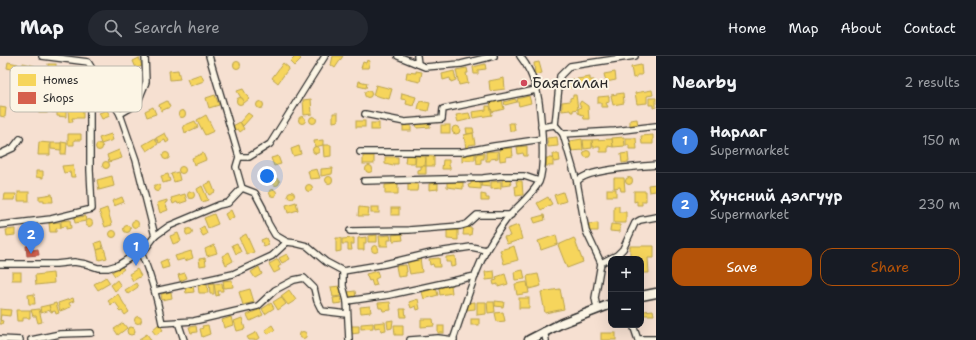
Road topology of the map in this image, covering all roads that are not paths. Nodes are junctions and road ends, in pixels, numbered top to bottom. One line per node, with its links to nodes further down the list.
1 (42, 56): 11 (street)
2 (82, 56): 11 (street)
3 (145, 56): 15 (street)
4 (209, 56): 28 (street)
5 (325, 56): 28 (street)
6 (398, 56): 12 (street)
7 (417, 56): 12 (street)
8 (494, 56): 12 (street)
9 (520, 56): 14 (street)
10 (635, 56): 20 (street)
11 (88, 62): 13 (street)
12 (418, 64)
13 (90, 66)
14 (536, 90): 19 (street); 22 (street)
15 (142, 92)
16 (90, 112): 36 (street)
17 (123, 112): 18 (street)
18 (120, 114): 38 (street)
19 (365, 114)
20 (555, 125): 22 (street); 23 (street)
21 (656, 126): 23 (street)
22 (541, 127): 25 (street)
23 (563, 134): 32 (street)
24 (20, 139): 27 (street)
25 (542, 139): 26 (street); 31 (street)
26 (360, 152)
27 (0, 154)
28 (239, 157): 33 (street)
29 (656, 165): 32 (street)
30 (364, 181): 31 (street)
31 (539, 181): 34 (street)
32 (577, 182): 42 (street)
33 (242, 188): 38 (street); 39 (street)
34 (510, 215): 37 (street); 40 (street)
35 (656, 217): 42 (street)
36 (0, 225)
37 (350, 231)
38 (155, 236): 41 (street)
39 (287, 242): 44 (street); 46 (street)
40 (486, 250): 44 (street); 45 (street)
41 (140, 251): 43 (street); 46 (street)
42 (600, 262): 51 (street)
43 (0, 264)
44 (343, 271): 49 (street)
45 (475, 276): 49 (street); 65 (street)
46 (155, 291): 53 (street)
47 (656, 293): 48 (main road)
48 (644, 295)
49 (347, 301): 52 (street)
50 (608, 305): 51 (main road)
51 (597, 308): 55 (main road)
52 (347, 314): 53 (street); 63 (street)
53 (178, 322): 62 (street)
54 (634, 328): 58 (street)
55 (544, 331): 66 (main road); 67 (street)
56 (91, 333): 61 (street)
57 (0, 339): 60 (street)
58 (638, 339): 59 (street)
59 (656, 339)
60 (20, 340)
61 (30, 340)
62 (184, 340)
63 (349, 340)
64 (410, 340): 65 (street)
65 (454, 340)
66 (529, 340)
67 (546, 340)

